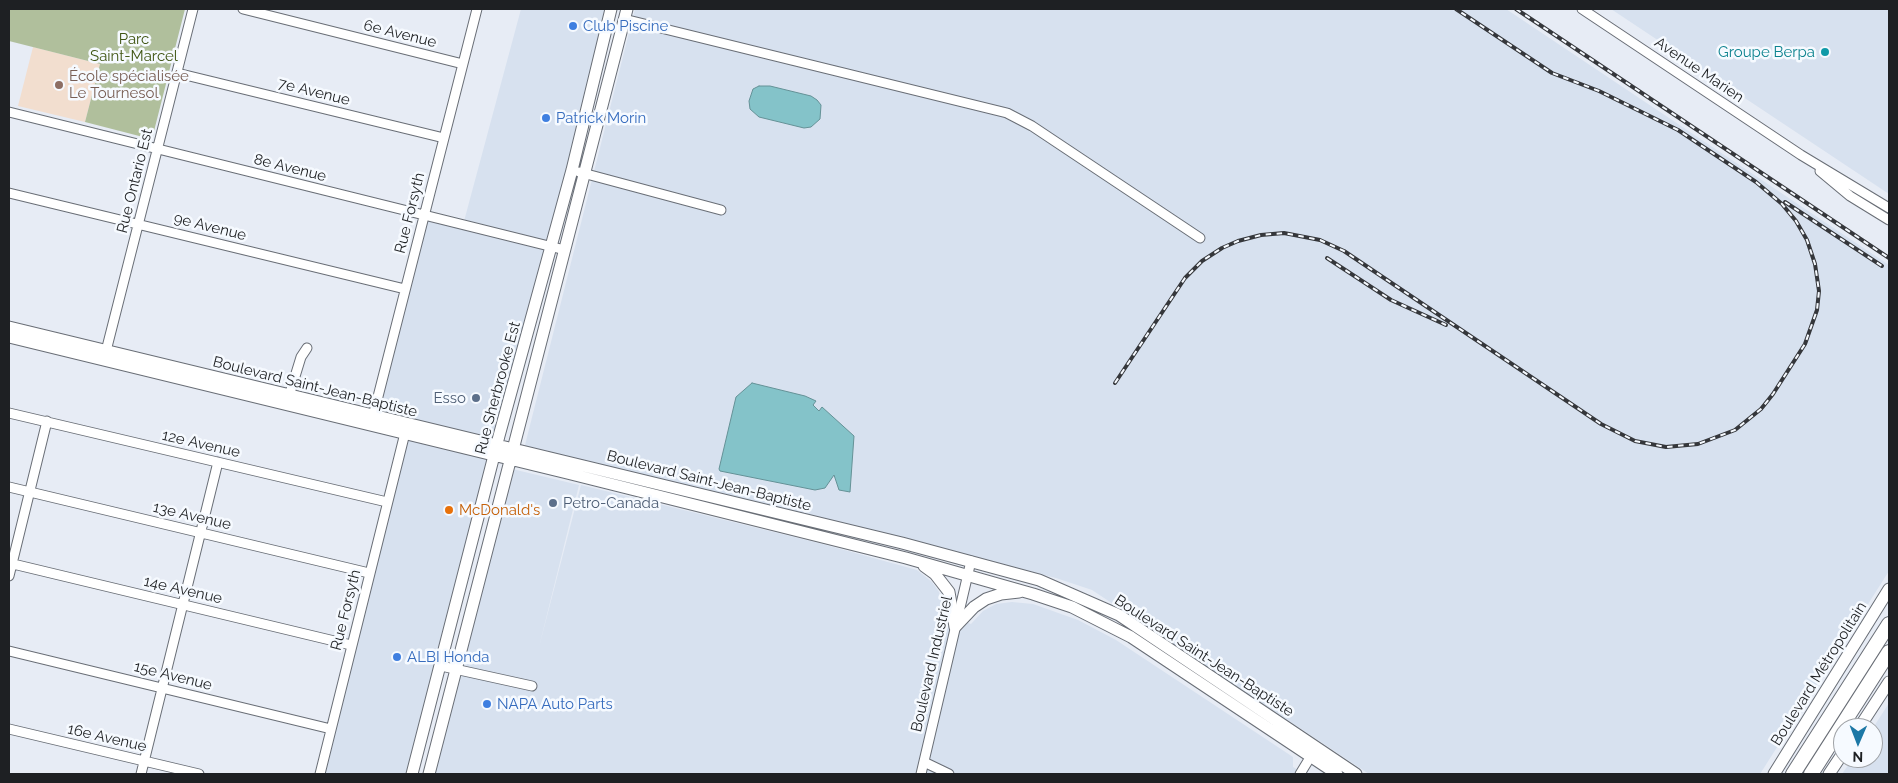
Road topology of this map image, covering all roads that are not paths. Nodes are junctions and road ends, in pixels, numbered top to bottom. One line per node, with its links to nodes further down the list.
1 (193, 9): 8 (street, Rue Ontario Est)
2 (243, 9): 7 (street, 6e Avenue)
3 (476, 9): 7 (street, Rue Forsyth)
4 (1582, 9): 16 (street, Avenue Marien)
5 (610, 12): 6 (main road); 9 (main road, Rue Sherbrooke Est)
6 (625, 14): 10 (main road, Rue Sherbrooke Est); 25 (street)
7 (463, 64): 14 (street, Rue Forsyth)
8 (177, 73): 14 (street, 7e Avenue); 15 (street, Rue Ontario Est)
9 (590, 95): 10 (main road); 12 (main road, Rue Sherbrooke Est)
10 (604, 99): 13 (main road, Rue Sherbrooke Est)
11 (9, 112): 15 (street, 8e Avenue)
12 (582, 129): 13 (main road); 17 (main road, Rue Sherbrooke Est)
13 (596, 130): 18 (main road, Rue Sherbrooke Est)
14 (444, 138): 22 (street, Rue Forsyth)
15 (158, 149): 22 (street, 8e Avenue); 24 (street, Rue Ontario Est)
16 (1801, 155): 20 (street, Avenue Marien); 23 (street, Avenue Marien)
17 (572, 170): 18 (street); 26 (main road, Rue Sherbrooke Est)
18 (584, 174): 21 (street); 27 (main road, Rue Sherbrooke Est)
19 (9, 193): 24 (street, 9e Avenue)
20 (1889, 208)
21 (720, 210)
22 (424, 215): 26 (street, 8e Avenue); 28 (street, Rue Forsyth)
23 (1889, 220)
24 (138, 224): 28 (street, 9e Avenue); 34 (street, Rue Ontario Est)
25 (1200, 238)
26 (551, 246): 27 (street, 8e Avenue); 30 (main road, Rue Sherbrooke Est)
27 (565, 250): 32 (main road, Rue Sherbrooke Est)
28 (405, 289): 38 (street, Rue Forsyth)
29 (9, 327): 34 (main road, Boulevard Saint-Jean-Baptiste)
30 (527, 336): 32 (main road); 40 (main road, Rue Sherbrooke Est)
31 (9, 337): 34 (main road, Boulevard Saint-Jean-Baptiste)
32 (542, 341): 41 (main road, Rue Sherbrooke Est)
33 (307, 348): 35 (street)
34 (105, 356): 35 (main road, Boulevard Saint-Jean-Baptiste)
35 (287, 400): 38 (main road, Boulevard Saint-Jean-Baptiste)
36 (9, 412): 37 (street, 12e Avenue)
37 (47, 421): 42 (street, 12e Avenue); 46 (street)
38 (372, 421): 39 (main road, Boulevard Saint-Jean-Baptiste)
39 (407, 429): 40 (main road, Boulevard Saint-Jean-Baptiste); 48 (street, Rue Forsyth)
40 (496, 450): 41 (main road, Boulevard Saint-Jean-Baptiste); 58 (main road, Rue Sherbrooke Est)
41 (512, 454): 43 (main road, Boulevard Saint-Jean-Baptiste); 47 (main road, Boulevard Saint-Jean-Baptiste); 60 (main road, Rue Sherbrooke Est)
42 (218, 462): 48 (street, 12e Avenue); 51 (street)
43 (653, 482): 45 (main road, Boulevard Saint-Jean-Baptiste); 47 (main road)
44 (9, 487): 46 (street, 13e Avenue)
45 (686, 490): 49 (main road); 50 (main road, Boulevard Saint-Jean-Baptiste)
46 (29, 492): 51 (street, 13e Avenue); 54 (street)
47 (650, 494): 49 (main road, Boulevard Saint-Jean-Baptiste)
48 (388, 502): 55 (street, Rue Forsyth)
49 (683, 502): 50 (main road, Boulevard Saint-Jean-Baptiste)
50 (812, 528): 52 (main road, Boulevard Saint-Jean-Baptiste); 53 (main road, Boulevard Saint-Jean-Baptiste)
51 (202, 532): 55 (street, 13e Avenue); 62 (street)
52 (906, 558): 56 (main road, Boulevard Saint-Jean-Baptiste); 64 (main road)
53 (971, 561): 56 (street, Boulevard Industriel); 78 (main road, Boulevard Saint-Jean-Baptiste)
54 (10, 563): 57 (street); 62 (street, 14e Avenue)
55 (370, 573): 65 (street, Rue Forsyth)
56 (968, 574): 61 (main road, Boulevard Saint-Jean-Baptiste); 64 (street, Boulevard Industriel)
57 (9, 576)
58 (462, 588): 60 (main road); 68 (main road, Rue Sherbrooke Est)
59 (1889, 590): 91 (main road, Boulevard Métropolitain)
60 (477, 592): 69 (main road, Rue Sherbrooke Est)
61 (1032, 594): 64 (main road); 78 (main road, Boulevard Saint-Jean-Baptiste)
62 (184, 605): 65 (street, 14e Avenue); 72 (street)
63 (1889, 624): 92 (highway)
64 (955, 627): 80 (street, Boulevard Industriel)
65 (351, 645): 76 (street, Rue Forsyth)
66 (9, 651): 72 (street, 15e Avenue)
67 (1889, 652): 93 (highway)
68 (441, 666): 69 (street); 74 (main road, Rue Sherbrooke Est)
69 (456, 670): 71 (street); 77 (main road, Rue Sherbrooke Est)
70 (1889, 682): 73 (main road)
71 (532, 686)
72 (162, 687): 76 (street, 15e Avenue); 79 (street)
73 (1866, 718)
74 (426, 726): 77 (main road); 81 (main road, Rue Sherbrooke Est)
75 (9, 729): 79 (street, 16e Avenue)
76 (331, 729): 84 (street, Rue Forsyth)
77 (440, 730): 85 (main road, Rue Sherbrooke Est)
78 (1314, 752): 88 (street); 89 (main road, Boulevard Saint-Jean-Baptiste); 90 (main road, Boulevard Saint-Jean-Baptiste)
79 (144, 761): 82 (street); 83 (street, 16e Avenue)
80 (924, 762): 86 (street, Boulevard Industriel); 87 (street)
81 (416, 773)
82 (141, 774)
83 (199, 774)
84 (320, 774)
85 (429, 774)
86 (921, 774)
87 (949, 774)
88 (1300, 774)
89 (1336, 774)
90 (1356, 774)
91 (1774, 774)
92 (1793, 774)
93 (1811, 774)

